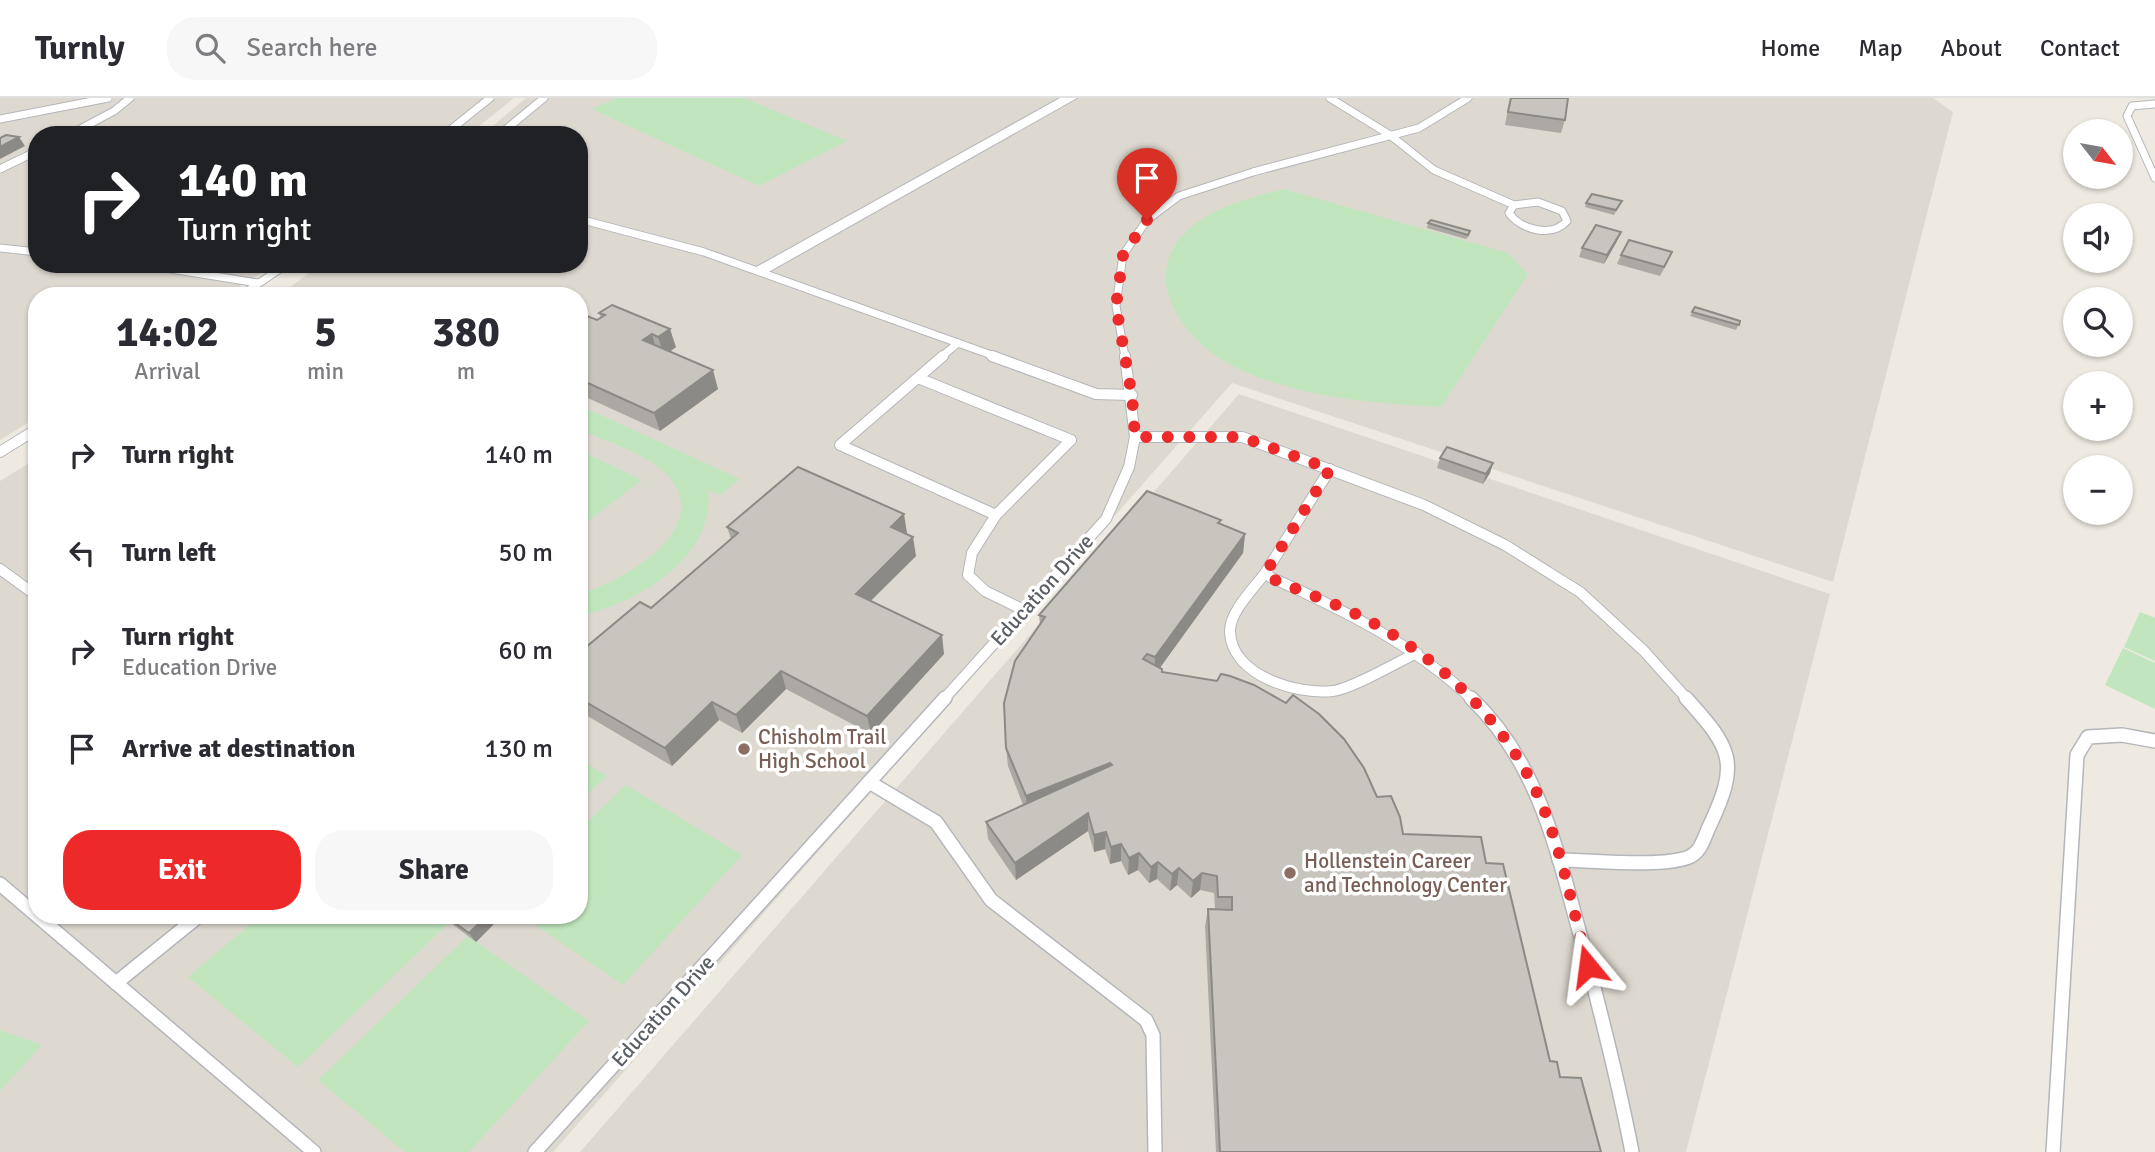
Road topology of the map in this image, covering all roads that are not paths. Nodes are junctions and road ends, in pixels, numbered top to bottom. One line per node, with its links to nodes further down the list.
1 (108, 98): 9 (lane)
2 (130, 98): 10 (lane)
3 (490, 98): 11 (lane)
4 (544, 98): 12 (lane)
5 (1070, 98): 21 (street)
6 (1330, 98): 13 (lane)
7 (1468, 98): 13 (lane, Education Drive)
8 (2155, 103): 16 (lane)
9 (0, 119)
10 (86, 126)
11 (455, 126)
12 (510, 126)
13 (1390, 135): 17 (lane); 28 (lane, Education Drive)
14 (28, 155): 15 (lane)
15 (0, 169)
16 (2154, 174)
17 (1514, 205): 17 (lane)
18 (588, 222): 21 (lane)
19 (0, 248): 20 (lane)
20 (28, 251)
21 (759, 270): 26 (lane)
22 (195, 273): 24 (lane)
23 (273, 273): 24 (lane)
24 (258, 283): 25 (lane)
25 (252, 287)
26 (958, 343): 27 (lane); 28 (lane)
27 (918, 378): 33 (lane); 33 (lane)
28 (1132, 396): 30 (lane, Education Drive)
29 (28, 435): 31 (lane)
30 (1135, 437): 32 (lane); 37 (lane, Education Drive)
31 (0, 452)
32 (1330, 469): 35 (lane); 41 (lane)
33 (996, 515): 37 (lane)
34 (0, 569): 36 (lane)
35 (1266, 572): 38 (lane); 38 (lane)
36 (28, 589)
37 (1024, 610): 40 (lane, Education Drive)
38 (1417, 653): 41 (lane)
39 (2155, 741): 51 (lane)
40 (869, 782): 48 (lane, Education Drive); 49 (lane)
41 (1559, 860): 50 (lane)
42 (0, 884): 43 (lane)
43 (28, 908)
44 (46, 924): 46 (lane)
45 (189, 924): 46 (lane)
46 (116, 984): 47 (lane)
47 (314, 1152)
48 (535, 1152)
49 (1154, 1152)
50 (1632, 1152)
51 (2053, 1152)

